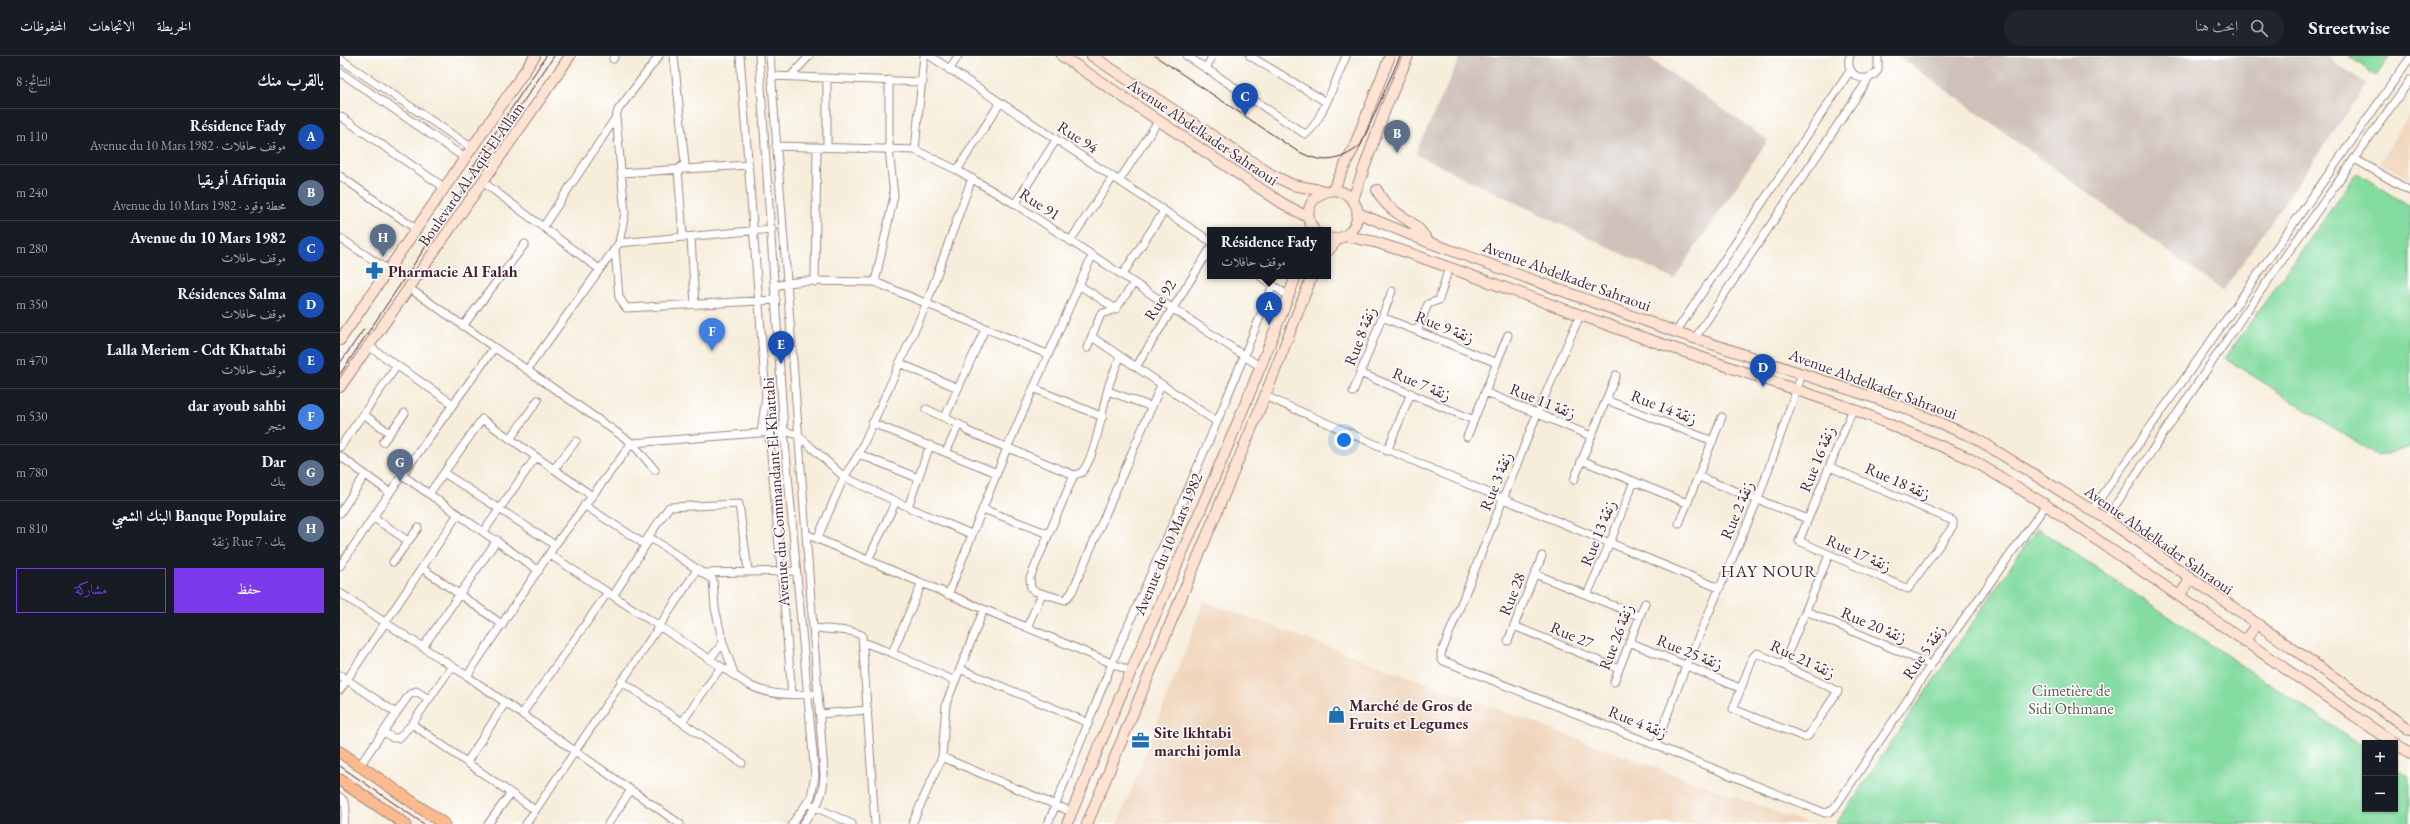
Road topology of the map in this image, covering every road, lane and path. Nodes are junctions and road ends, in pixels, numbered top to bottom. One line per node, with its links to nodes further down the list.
1 (535, 56): 44 (main road, Boulevard Al Aqid El Allam)
2 (570, 56): 57 (main road, Boulevard Al Aqid El Allam)
3 (659, 56): 38 (street)
4 (674, 56): 50 (street)
5 (740, 56): 49 (street)
6 (759, 56): 72 (street, Avenue du Commandant El-Khattabi)
7 (770, 56): 28 (street, Avenue du Commandant El-Khattabi)
8 (809, 56): 29 (street)
9 (924, 56): 34 (street)
10 (930, 56): 25 (street, Rue 94)
11 (958, 56): 25 (street)
12 (1062, 56): 39 (main road, Avenue Abdelkader Sahraoui)
13 (1092, 56): 60 (main road, Avenue Abdelkader Sahraoui)
14 (1187, 56): 24 (street)
15 (1212, 56): 24 (street)
16 (1250, 56): 35 (street)
17 (1346, 56): 35 (street)
18 (1390, 56): 60 (main road)
19 (1408, 56): 62 (main road)
20 (1850, 56): 26 (street)
21 (1880, 57): 31 (street)
22 (2410, 58): 63 (street)
23 (340, 59): 44 (street)
24 (1206, 68): 35 (street)
25 (950, 70): 36 (street, Rue 94)
26 (1850, 71): 31 (street); 114 (street)
27 (340, 72): 47 (street)
28 (772, 76): 29 (street); 41 (street, Avenue du Commandant El-Khattabi)
29 (791, 76): 30 (street)
30 (827, 78): 32 (street); 43 (street)
31 (1869, 78): 117 (street)
32 (889, 80): 34 (street); 45 (street)
33 (2410, 80): 48 (street)
34 (923, 82): 46 (street)
35 (1326, 102)
36 (1000, 103): 40 (street, Rue 94); 51 (street)
37 (340, 116): 58 (street)
38 (616, 117): 52 (street); 69 (street)
39 (1159, 120): 56 (street); 68 (main road, Avenue Abdelkader Sahraoui)
40 (1056, 140): 54 (street, Rue 94); 64 (street)
41 (776, 146): 42 (street, Rue 91); 93 (street, Avenue du Commandant El-Khattabi)
42 (818, 147): 43 (street, Rue 91); 94 (street)
43 (827, 147): 45 (street, Rue 91)
44 (472, 148): 47 (main road, Boulevard Al Aqid El Allam)
45 (889, 149): 46 (street, Rue 91); 95 (street)
46 (915, 150): 51 (street, Rue 91)
47 (465, 158): 58 (main road, Boulevard Al Aqid El Allam)
48 (2355, 159): 61 (street); 65 (street)
49 (749, 165): 50 (street); 73 (street)
50 (678, 169): 52 (street); 74 (street)
51 (957, 170): 55 (street, Rue 91)
52 (621, 173): 82 (street)
53 (340, 176): 71 (street)
54 (1113, 177): 56 (street, Rue 94); 79 (street)
55 (972, 178): 64 (street, Rue 91); 106 (street)
56 (1119, 181): 66 (street, Rue 94)
57 (483, 182): 69 (street); 100 (main road, Boulevard Al Aqid El Allam)
58 (445, 188): 71 (main road, Boulevard Al Aqid El Allam)
59 (1376, 190): 80 (main road)
60 (1329, 191): 62 (main road, Avenue Abdelkader Sahraoui); 68 (main road)
61 (2410, 191)
62 (1353, 199): 67 (main road)
63 (2311, 199): 65 (street); 160 (street)
64 (1015, 204): 79 (street, Rue 91)
65 (2321, 206): 163 (street)
66 (1164, 211): 78 (street, Rue 94); 89 (street)
67 (1358, 212): 76 (main road); 80 (main road, Avenue Abdelkader Sahraoui)
68 (1309, 218): 70 (main road)
69 (543, 227): 87 (street)
70 (1313, 227)
71 (416, 229): 88 (main road, Boulevard Al Aqid El Allam)
72 (772, 229): 73 (street); 99 (street, Avenue du Commandant El-Khattabi)
73 (755, 230): 75 (street); 104 (street)
74 (683, 237): 75 (street); 82 (street)
75 (691, 237): 105 (street)
76 (1337, 238): 83 (main road); 86 (main road, Avenue Abdelkader Sahraoui)
77 (340, 239): 88 (street)
78 (1207, 239)
79 (1070, 241): 85 (street, Rue 91)
80 (1428, 242): 114 (main road, Avenue Abdelkader Sahraoui)
81 (525, 244): 111 (street)
82 (617, 246): 87 (street); 105 (street)
83 (1331, 247)
84 (1207, 254): 107 (street, Rue 92)
85 (1092, 256): 89 (street, Rue 91); 97 (street)
86 (1449, 267): 109 (main road, Avenue Abdelkader Sahraoui); 113 (street)
87 (599, 269): 130 (street)
88 (388, 270): 118 (main road, Boulevard Al Aqid El Allam)
89 (1122, 275): 96 (street, Rue 91)
90 (1264, 279): 98 (street)
91 (1295, 279): 102 (main road, Avenue du 10 Mars 1982)
92 (1311, 279): 143 (main road, Avenue du 10 Mars 1982)
93 (788, 282): 94 (street); 99 (street); 166 (street, Avenue du Commandant El-Khattabi)
94 (815, 282): 95 (street)
95 (875, 282): 106 (street)
96 (1134, 283): 107 (street, Rue 91); 108 (street)
97 (1079, 285): 108 (street); 122 (street)
98 (1273, 285): 102 (street); 123 (street)
99 (776, 286): 103 (street, Avenue du Commandant El-Khattabi)
100 (409, 288): 111 (street); 119 (main road, Boulevard Al Aqid El Allam)
101 (1392, 291): 110 (street, Rue 8 زنقة)
102 (1288, 296): 128 (main road, Avenue du 10 Mars 1982)
103 (776, 300): 104 (street); 161 (street, Avenue du Commandant El-Khattabi)
104 (759, 302): 105 (street); 165 (street)
105 (695, 305)
106 (926, 305): 112 (street); 125 (street)
107 (1172, 307): 123 (street, Rue 91); 129 (street, Rue 92)
108 (1116, 309): 115 (street)
109 (1580, 314): 138 (main road, Avenue Abdelkader Sahraoui); 152 (street, Rue 3 زنقة)
110 (1382, 317): 113 (street, Rue 9 زنقة); 131 (street, Rue 8 زنقة)
111 (463, 326): 120 (street)
112 (985, 329): 122 (street); 136 (street)
113 (1417, 331): 126 (street, Rue 9 زنقة)
114 (1676, 332): 117 (main road, Avenue Abdelkader Sahraoui)
115 (1092, 336): 121 (street); 124 (street)
116 (1508, 336): 126 (street)
117 (1695, 338): 132 (main road, Avenue Abdelkader Sahraoui)
118 (340, 340)
119 (368, 345): 127 (street); 135 (main road, Boulevard Al Aqid El Allam)
120 (494, 348): 130 (street); 146 (street)
121 (1087, 348)
122 (1047, 354): 137 (street)
123 (1244, 356): 128 (street, Rue 91); 157 (street)
124 (1120, 357): 129 (street); 139 (street)
125 (899, 363): 136 (street); 158 (street)
126 (1497, 363): 141 (street)
127 (397, 366): 146 (street); 151 (street)
128 (1261, 366): 279 (main road, Avenue du 10 Mars 1982)
129 (1136, 367): 134 (street)
130 (527, 370): 173 (street)
131 (1360, 373): 140 (street, Rue 8 زنقة); 142 (street, Rue 7 زنقة)
132 (1802, 374): 138 (street, Rue 2 زنقة); 208 (main road, Avenue Abdelkader Sahraoui)
133 (1616, 376): 145 (street)
134 (1161, 385): 147 (street); 157 (street)
135 (340, 387)
136 (958, 388): 153 (street)
137 (1033, 388): 154 (street); 176 (street)
138 (1796, 390): 149 (main road, Avenue Abdelkader Sahraoui); 200 (street, Rue 2 زنقة)
139 (1108, 391): 147 (street); 154 (street)
140 (1352, 392)
141 (1485, 392): 152 (street, Rue 11 زنقة); 156 (street)
142 (1411, 393): 156 (street, Rue 7 زنقة); 177 (street)
143 (1265, 396): 177 (street); 338 (main road, Avenue du 10 Mars 1982)
144 (538, 400): 169 (street)
145 (1606, 400): 167 (street); 171 (street, Rue 14 زنقة)
146 (453, 404): 189 (street)
147 (1152, 407): 247 (street)
148 (926, 409): 153 (street)
149 (1853, 409): 183 (street, Rue 16 زنقة); 204 (main road, Avenue Abdelkader Sahraoui)
150 (405, 413): 164 (street)
151 (363, 414): 164 (street); 175 (street)
152 (1537, 414): 167 (street, Rue 11 زنقة); 199 (street, Rue 3 زنقة)
153 (945, 417): 159 (street)
154 (1103, 417): 190 (street)
155 (1722, 417): 171 (street)
156 (1474, 420): 168 (street)
157 (1217, 422): 271 (street)
158 (872, 423): 174 (street); 179 (street)
159 (959, 424): 176 (street); 178 (street)
160 (2152, 424): 163 (street); 208 (street)
161 (784, 431): 162 (street); 166 (street); 238 (street, Avenue du Commandant El-Khattabi)
162 (769, 432): 165 (street); 235 (street)
163 (2164, 432): 213 (street)
164 (390, 433): 172 (street)
165 (761, 433): 173 (street)
166 (798, 435): 191 (street); 217 (street, Avenue du Commandant El-Khattabi)
167 (1591, 436): 182 (street)
168 (1467, 437)
169 (510, 439): 181 (street); 186 (street)
170 (576, 441): 184 (street)
171 (1713, 441): 192 (street)
172 (383, 442)
173 (632, 443): 185 (street); 198 (street)
174 (930, 445): 178 (street); 193 (street)
175 (340, 447)
176 (1007, 448): 187 (street); 190 (street)
177 (1387, 451): 199 (street)
178 (946, 452): 187 (street)
179 (859, 454): 191 (street); 193 (street)
180 (340, 456): 188 (street)
181 (536, 457): 184 (street); 207 (street)
182 (1581, 460): 194 (street); 195 (street)
183 (1830, 467): 212 (street, Rue 16 زنقة); 243 (street, Rue 18 زنقة)
184 (554, 469): 198 (street)
185 (655, 470)
186 (444, 473): 197 (street); 207 (street)
187 (997, 473): 206 (street)
188 (365, 475): 196 (street); 209 (street)
189 (402, 475): 196 (street); 197 (street)
190 (1074, 475): 219 (street)
191 (844, 477): 201 (street); 220 (street)
192 (1699, 477): 200 (street); 202 (street)
193 (918, 478): 205 (street)
194 (1574, 480)
195 (1634, 481): 202 (street); 224 (street, Rue 13 زنقة)
196 (390, 492): 211 (street)
197 (429, 494): 210 (street)
198 (592, 495): 203 (street)
199 (1504, 499): 224 (street); 269 (street, Rue 3 زنقة)
200 (1758, 499): 212 (street); 242 (street, Rue 2 زنقة)
201 (896, 501): 205 (street); 230 (street)
202 (1688, 503): 214 (street)
203 (584, 504): 225 (street); 226 (street)
204 (2046, 505): 250 (main road, Avenue Abdelkader Sahraoui); 273 (street, Rue 5 زنقة)
205 (908, 507): 218 (street)
206 (983, 509): 218 (street); 219 (street)
207 (498, 510): 216 (street); 226 (street)
208 (2092, 510): 213 (main road, Avenue Abdelkader Sahraoui)
209 (340, 512)
210 (458, 514): 216 (street); 233 (street)
211 (373, 517): 222 (street); 232 (street)
212 (1808, 519): 223 (street, Rue 16 زنقة)
213 (2106, 519): 240 (main road, Avenue Abdelkader Sahraoui)
214 (1679, 524)
215 (418, 528): 222 (street)
216 (484, 531): 221 (street)
217 (806, 534): 220 (street); 261 (street, Avenue du Commandant El-Khattabi)
218 (971, 534): 248 (street)
219 (1049, 534): 247 (street)
220 (818, 537): 230 (street)
221 (497, 540): 236 (street); 245 (street)
222 (408, 541): 231 (street)
223 (1799, 541): 228 (street, Rue 17 زنقة)
224 (1610, 543): 242 (street); 249 (street, Rue 13 زنقة)
225 (645, 544): 234 (street); 237 (street); 246 (street)
226 (555, 545): 227 (street)
227 (549, 554): 236 (street); 246 (street)
228 (1829, 555): 243 (street, Rue 17 زنقة); 253 (street)
229 (1542, 556): 239 (street, Rue 28)
230 (868, 560): 241 (street)
231 (393, 562)
232 (340, 566)
233 (422, 568): 245 (street); 255 (street)
234 (748, 570): 235 (street); 237 (street)
235 (781, 570): 238 (street); 289 (street)
236 (539, 571): 256 (street)
237 (699, 571): 257 (street); 266 (street)
238 (796, 571): 291 (street, Avenue du Commandant El-Khattabi)
239 (1535, 574): 249 (street); 259 (street, Rue 28)
240 (2191, 579): 250 (main road); 258 (main road, Avenue Abdelkader Sahraoui)
241 (922, 583): 248 (street); 268 (street)
242 (1719, 588): 275 (street, Rue 2 زنقة)
243 (1907, 590)
244 (340, 593): 255 (street)
245 (460, 594): 256 (street); 267 (street)
246 (610, 594): 257 (street); 296 (street)
247 (1042, 594): 260 (street)
248 (948, 595): 252 (street)
249 (1587, 595): 254 (street)
250 (2179, 596): 265 (main road, Avenue Abdelkader Sahraoui)
251 (1645, 603): 254 (street, Rue 26 زنقة)
252 (984, 609): 260 (street); 277 (street)
253 (1806, 611): 272 (street); 273 (street, Rue 20 زنقة)
254 (1639, 616): 264 (street, Rue 26 زنقة)
255 (385, 622): 267 (street); 283 (street)
256 (503, 625): 281 (street)
257 (658, 625): 270 (street); 284 (street)
258 (2256, 625): 265 (main road); 301 (main road, Avenue Abdelkader Sahraoui)
259 (1514, 626): 262 (street, Rue 28); 278 (street, Rue 27)
260 (1027, 627): 271 (street)
261 (813, 628): 263 (street); 290 (street, Avenue du Commandant El-Khattabi)
262 (1508, 641)
263 (863, 642): 268 (street); 294 (street)
264 (1629, 642): 275 (street, Rue 25 زنقة); 278 (street, Rue 26 زنقة)
265 (2244, 642): 303 (main road, Avenue Abdelkader Sahraoui)
266 (723, 643): 270 (street); 282 (street)
267 (423, 647): 274 (street)
268 (892, 654): 285 (street)
269 (1441, 658): 304 (street, Rue 4 زنقة)
270 (710, 659): 276 (street)
271 (1112, 663): 279 (street); 299 (street)
272 (1783, 665): 287 (street, Rue 21 زنقة); 287 (street, Rue 21 زنقة)
273 (1931, 665): 322 (street, Rue 5 زنقة)
274 (452, 666): 281 (street); 292 (street)
275 (1686, 666): 287 (street, Rue 25 زنقة); 304 (street, Rue 2 زنقة)
276 (721, 667): 282 (street); 298 (street)
277 (960, 669): 285 (street); 299 (street)
278 (1619, 669): 286 (street, Rue 26 زنقة)
279 (1130, 671): 321 (main road, Avenue du 10 Mars 1982)
280 (340, 674): 283 (street)
281 (467, 676): 293 (street)
282 (735, 676): 289 (street)
283 (347, 679): 288 (street); 295 (street)
284 (621, 681): 298 (street); 306 (street)
285 (955, 681): 309 (street)
286 (1614, 682)
287 (1740, 688)
288 (340, 690)
289 (792, 694): 291 (street)
290 (818, 694): 291 (street); 297 (street, Avenue du Commandant El-Khattabi)
291 (808, 695): 317 (street, Avenue du Commandant El-Khattabi)
292 (429, 699): 295 (street); 300 (street)
293 (505, 703): 296 (street); 310 (street)
294 (868, 710): 297 (street); 334 (street)
295 (396, 714): 302 (street)
296 (522, 714): 306 (street)
297 (820, 714): 319 (street, Avenue du Commandant El-Khattabi)
298 (682, 722): 311 (street)
299 (1089, 723): 318 (street)
300 (412, 724): 302 (street); 310 (street)
301 (2410, 730)
302 (384, 732): 312 (street)
303 (2391, 740)
304 (1656, 744): 322 (street, Rue 4 زنقة)
305 (2398, 745): 308 (main road, Avenue Abdelkader Sahraoui)
306 (575, 750): 314 (street); 320 (street)
307 (340, 752): 312 (main road)
308 (2410, 754)
309 (942, 757): 318 (street); 335 (street)
310 (467, 762): 315 (street)
311 (742, 763)
312 (360, 765): 327 (main road)
313 (340, 780): 326 (main road)
314 (631, 790): 330 (street); 331 (street)
315 (511, 793): 320 (street); 328 (street)
316 (340, 796): 325 (street)
317 (808, 803): 319 (street); 332 (street, Avenue du Commandant El-Khattabi)
318 (1056, 805): 321 (street); 336 (street)
319 (816, 807): 323 (street); 324 (street, Avenue du Commandant El-Khattabi)
320 (535, 810): 329 (street)
321 (1072, 812): 337 (main road, Avenue du 10 Mars 1982)
322 (1825, 813)
323 (841, 822): 333 (street)
324 (805, 823)
325 (343, 824)
326 (405, 824)
327 (444, 824)
328 (488, 824)
329 (526, 824)
330 (608, 824)
331 (680, 824)
332 (792, 824)
333 (852, 824)
334 (875, 824)
335 (912, 824)
336 (1048, 824)
337 (1067, 824)
338 (1087, 824)

